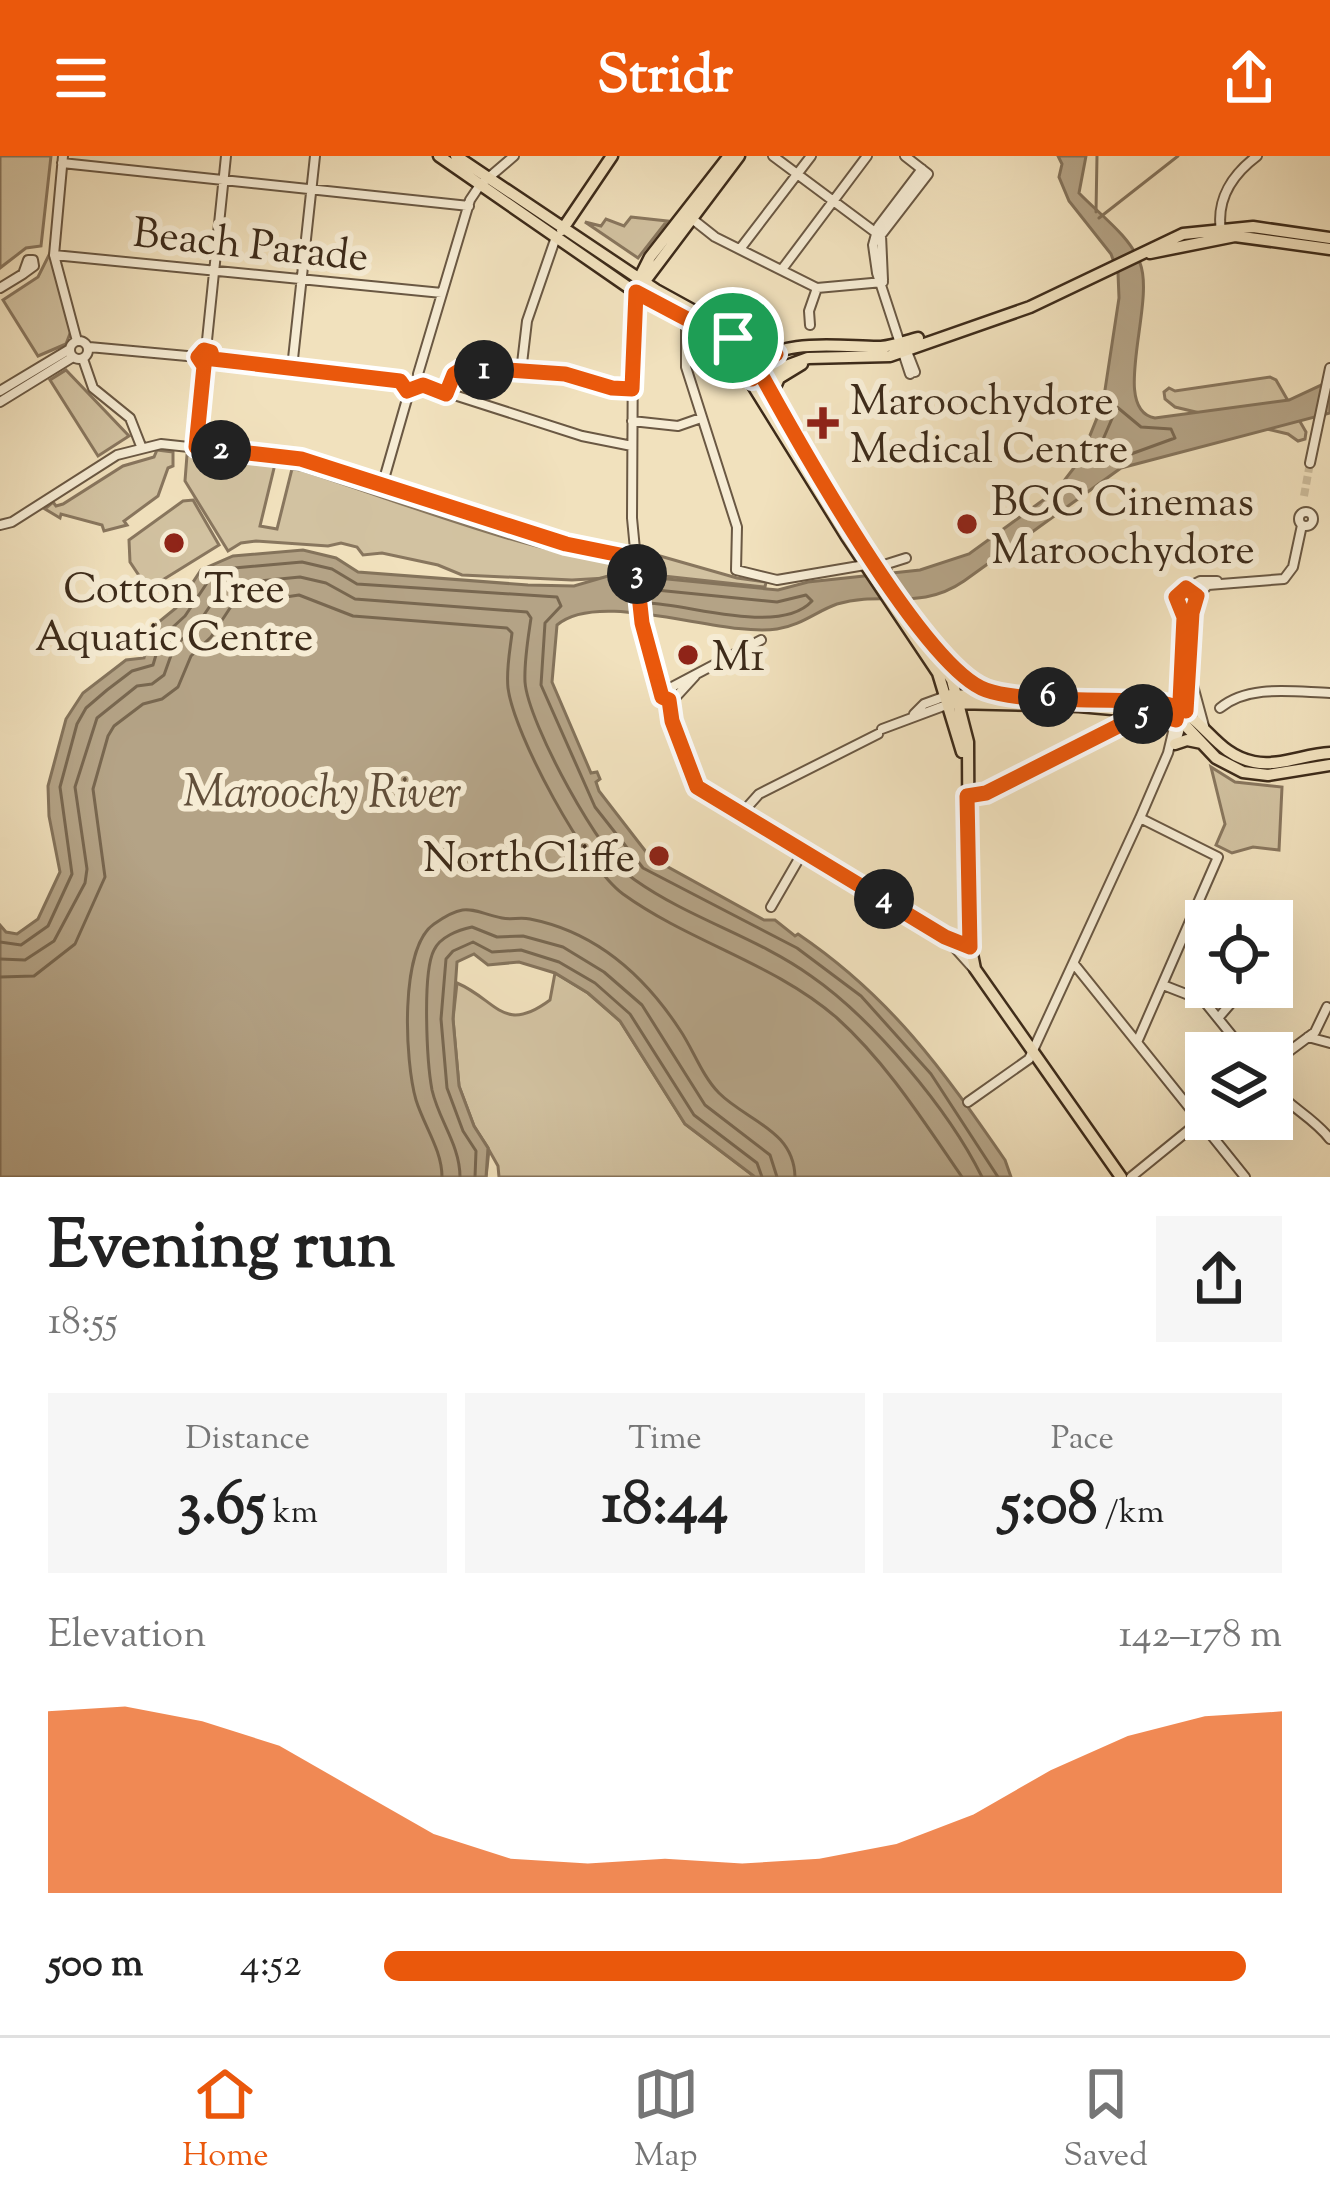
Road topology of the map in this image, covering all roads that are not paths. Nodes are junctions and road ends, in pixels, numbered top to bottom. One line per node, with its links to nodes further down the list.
1 (226, 156): 16 (street)
2 (315, 156): 18 (street)
3 (439, 156): 17 (main road)
4 (456, 156): 17 (main road)
5 (514, 156): 17 (street)
6 (612, 156): 23 (main road)
7 (729, 156): 34 (main road)
8 (739, 156): 21 (main road)
9 (773, 156): 15 (street)
10 (811, 156): 15 (street)
11 (866, 156): 19 (street)
12 (905, 156): 24 (street)
13 (1257, 156): 22 (street)
14 (62, 160): 16 (street); 28 (street)
15 (796, 174): 19 (street); 26 (street)
16 (224, 180): 18 (street); 30 (street)
17 (485, 182): 20 (street); 23 (main road)
18 (311, 189): 20 (street); 32 (street)
19 (832, 201): 24 (street); 29 (street)
20 (469, 206): 37 (street)
21 (691, 218): 26 (street); 34 (main road)
22 (1224, 232): 25 (main road); 27 (main road); 41 (main road)
23 (559, 233): 34 (main road); 47 (street)
24 (878, 234): 33 (street)
25 (1330, 238)
26 (740, 249): 29 (street)
27 (1330, 249)
28 (54, 255): 30 (street, Beach Parade); 42 (street)
29 (783, 268): 36 (street)
30 (215, 269): 32 (street, Beach Parade); 45 (street)
31 (22, 274): 35 (street)
32 (302, 278): 37 (street, Beach Parade); 46 (street)
33 (883, 282): 36 (street); 41 (street)
34 (640, 284): 38 (main road); 39 (main road); 54 (street)
35 (0, 288)
36 (817, 288): 40 (street)
37 (442, 293): 51 (street)
38 (686, 318): 48 (main road); 60 (street)
39 (716, 323): 43 (main road); 48 (main road)
40 (811, 325)
41 (902, 345): 43 (main road); 44 (main road); 49 (street)
42 (76, 351): 45 (street); 55 (street); 59 (street); 62 (street)
43 (776, 354): 48 (main road)
44 (823, 356): 48 (main road); 58 (main road)
45 (205, 358): 46 (street); 64 (street)
46 (292, 368): 52 (street)
47 (521, 372): 54 (street); 57 (street)
48 (756, 373): 58 (main road); 71 (main road)
49 (912, 373)
50 (1329, 373): 65 (street)
51 (418, 374): 52 (street); 53 (street)
52 (404, 382): 56 (street)
53 (423, 385): 56 (street); 57 (street)
54 (632, 389): 61 (street)
55 (0, 392)
56 (409, 392): 66 (street)
57 (446, 394): 63 (street)
58 (772, 394): 71 (main road)
59 (0, 402)
60 (701, 418): 61 (street); 71 (street)
61 (632, 421): 63 (street)
62 (141, 446): 64 (street); 68 (street)
63 (632, 446): 69 (street)
64 (196, 447): 66 (street)
65 (1310, 463)
66 (382, 486): 69 (street)
67 (1305, 507): 72 (street)
68 (0, 525)
69 (635, 558): 85 (street)
70 (902, 560): 71 (street)
71 (874, 569): 75 (main road)
72 (1229, 583): 73 (street); 74 (street)
73 (1184, 589): 74 (street); 76 (street)
74 (1197, 596): 76 (street)
75 (897, 603): 77 (main road); 78 (main road)
76 (1187, 608): 81 (street); 82 (street)
77 (916, 622): 78 (main road); 80 (main road)
78 (913, 635): 86 (main road)
79 (761, 640): 85 (street)
80 (935, 650): 84 (main road); 86 (main road)
81 (1190, 671): 90 (street); 91 (street)
82 (1180, 686): 87 (street); 90 (street)
83 (1330, 693): 88 (street)
84 (1005, 694): 86 (main road); 87 (main road)
85 (669, 695): 98 (street)
86 (953, 699): 89 (main road); 97 (main road); 98 (street)
87 (1148, 707): 89 (main road); 90 (main road); 92 (street)
88 (1220, 708)
89 (1114, 710): 92 (street)
90 (1181, 715): 91 (main road); 93 (main road); 94 (street)
91 (1204, 726): 95 (main road)
92 (1107, 731): 97 (street)
93 (1202, 743): 94 (main road); 96 (main road)
94 (1171, 748): 99 (street)
95 (1330, 753)
96 (1330, 765)
97 (967, 796): 103 (main road)
98 (742, 813): 100 (street)
99 (1140, 818): 104 (street); 106 (street)
100 (804, 850): 101 (street); 102 (street)
101 (771, 907)
102 (945, 937): 103 (street); 105 (street)
103 (970, 947): 105 (main road)
104 (1074, 964): 112 (street); 115 (street)
105 (975, 969): 115 (main road)
106 (1163, 985): 109 (street); 112 (street)
107 (1327, 1007): 111 (street)
108 (1227, 1008): 109 (street)
109 (1219, 1017): 110 (street)
110 (1230, 1032)
111 (1308, 1037): 113 (street); 114 (street)
112 (1138, 1040): 116 (street)
113 (1330, 1043)
114 (1293, 1048)
115 (1033, 1051): 117 (street); 122 (main road)
116 (1185, 1096)
117 (968, 1102)
118 (1293, 1106): 120 (street)
119 (1185, 1133): 123 (street)
120 (1330, 1139)
121 (1219, 1140): 124 (street)
122 (1121, 1177)
123 (1132, 1177)
124 (1245, 1177)

